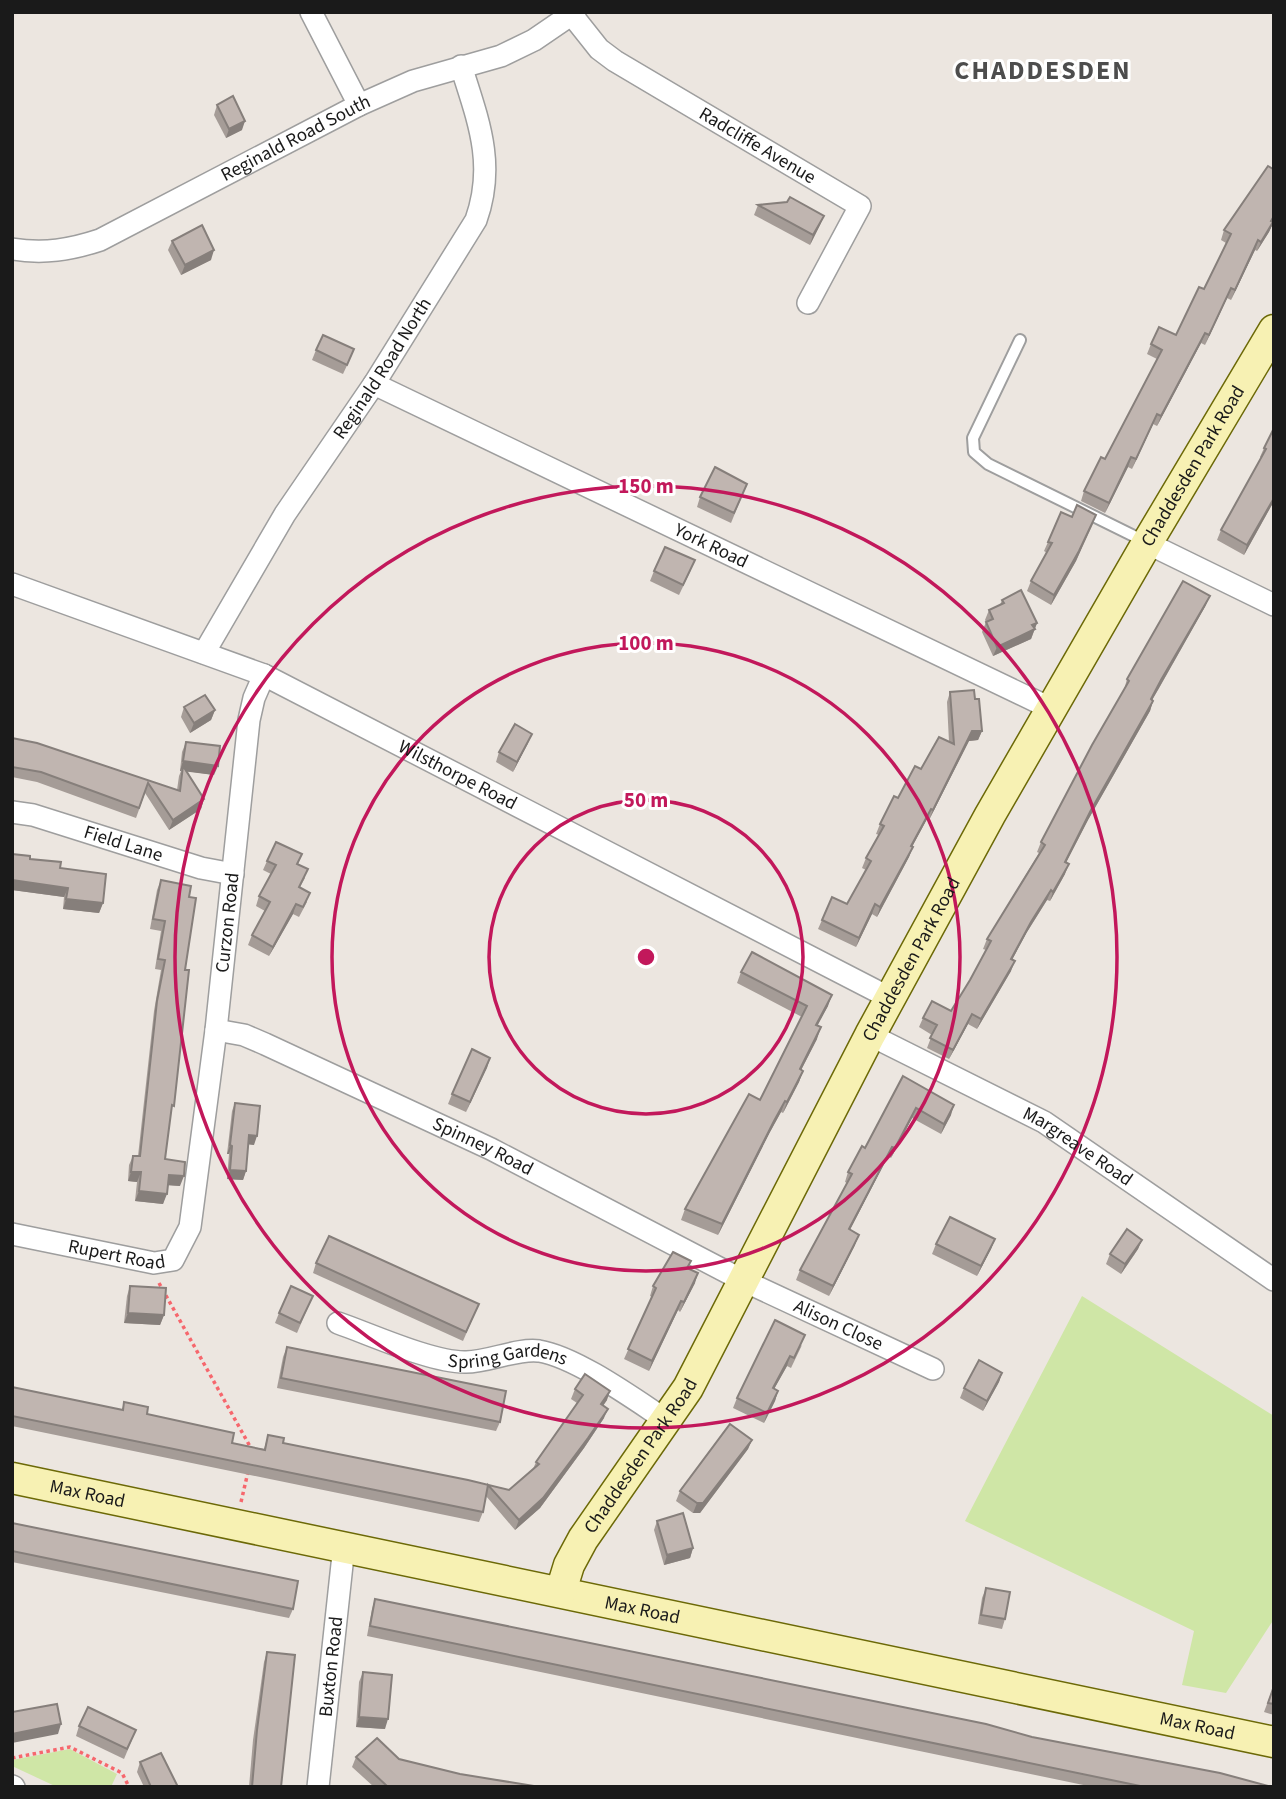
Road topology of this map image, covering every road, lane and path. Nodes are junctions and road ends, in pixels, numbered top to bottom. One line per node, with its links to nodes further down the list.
1 (311, 12): 4 (street)
2 (574, 13): 3 (street, Reginald Road South); 6 (street, Radcliffe Avenue)
3 (461, 66): 4 (street, Reginald Road South); 9 (street, Reginald Road North)
4 (359, 105): 5 (street, Reginald Road South)
5 (12, 249)
6 (808, 303)
7 (1274, 330): 10 (street, Chaddesden Park Road)
8 (1020, 340): 10 (lane)
9 (374, 384): 13 (street, Reginald Road North); 15 (street, York Road)
10 (1147, 543): 12 (street); 15 (street, Chaddesden Park Road)
11 (12, 584): 13 (street, Wilsthorpe Road)
12 (1274, 605)
13 (204, 653): 14 (street, Wilsthorpe Road)
14 (264, 675): 17 (street, Curzon Road); 18 (street, Wilsthorpe Road)
15 (1051, 708): 18 (street, Chaddesden Park Road)
16 (12, 812): 17 (street, Field Lane)
17 (233, 874): 19 (street, Curzon Road)
18 (890, 998): 20 (street, Chaddesden Park Road)
19 (216, 1030): 21 (street, Curzon Road); 24 (street, Spinney Road)
20 (870, 1035): 24 (street, Chaddesden Park Road); 25 (street, Margreave Road)
21 (197, 1173): 23 (street, Rupert Road)
22 (12, 1234): 23 (street, Rupert Road)
23 (154, 1263): 30 (path)
24 (742, 1280): 27 (street, Alison Close); 28 (street, Chaddesden Park Road)
25 (1274, 1280)
26 (338, 1323): 28 (street, Spring Gardens)
27 (933, 1369)
28 (666, 1419): 32 (street, Chaddesden Park Road)
29 (12, 1478): 30 (street, Max Road)
30 (237, 1524): 31 (street, Max Road)
31 (344, 1546): 32 (street, Max Road); 36 (street, Buxton Road)
32 (561, 1591): 33 (street, Max Road)
33 (1274, 1742)
34 (12, 1758): 35 (path)
35 (129, 1787)
36 (318, 1787)

